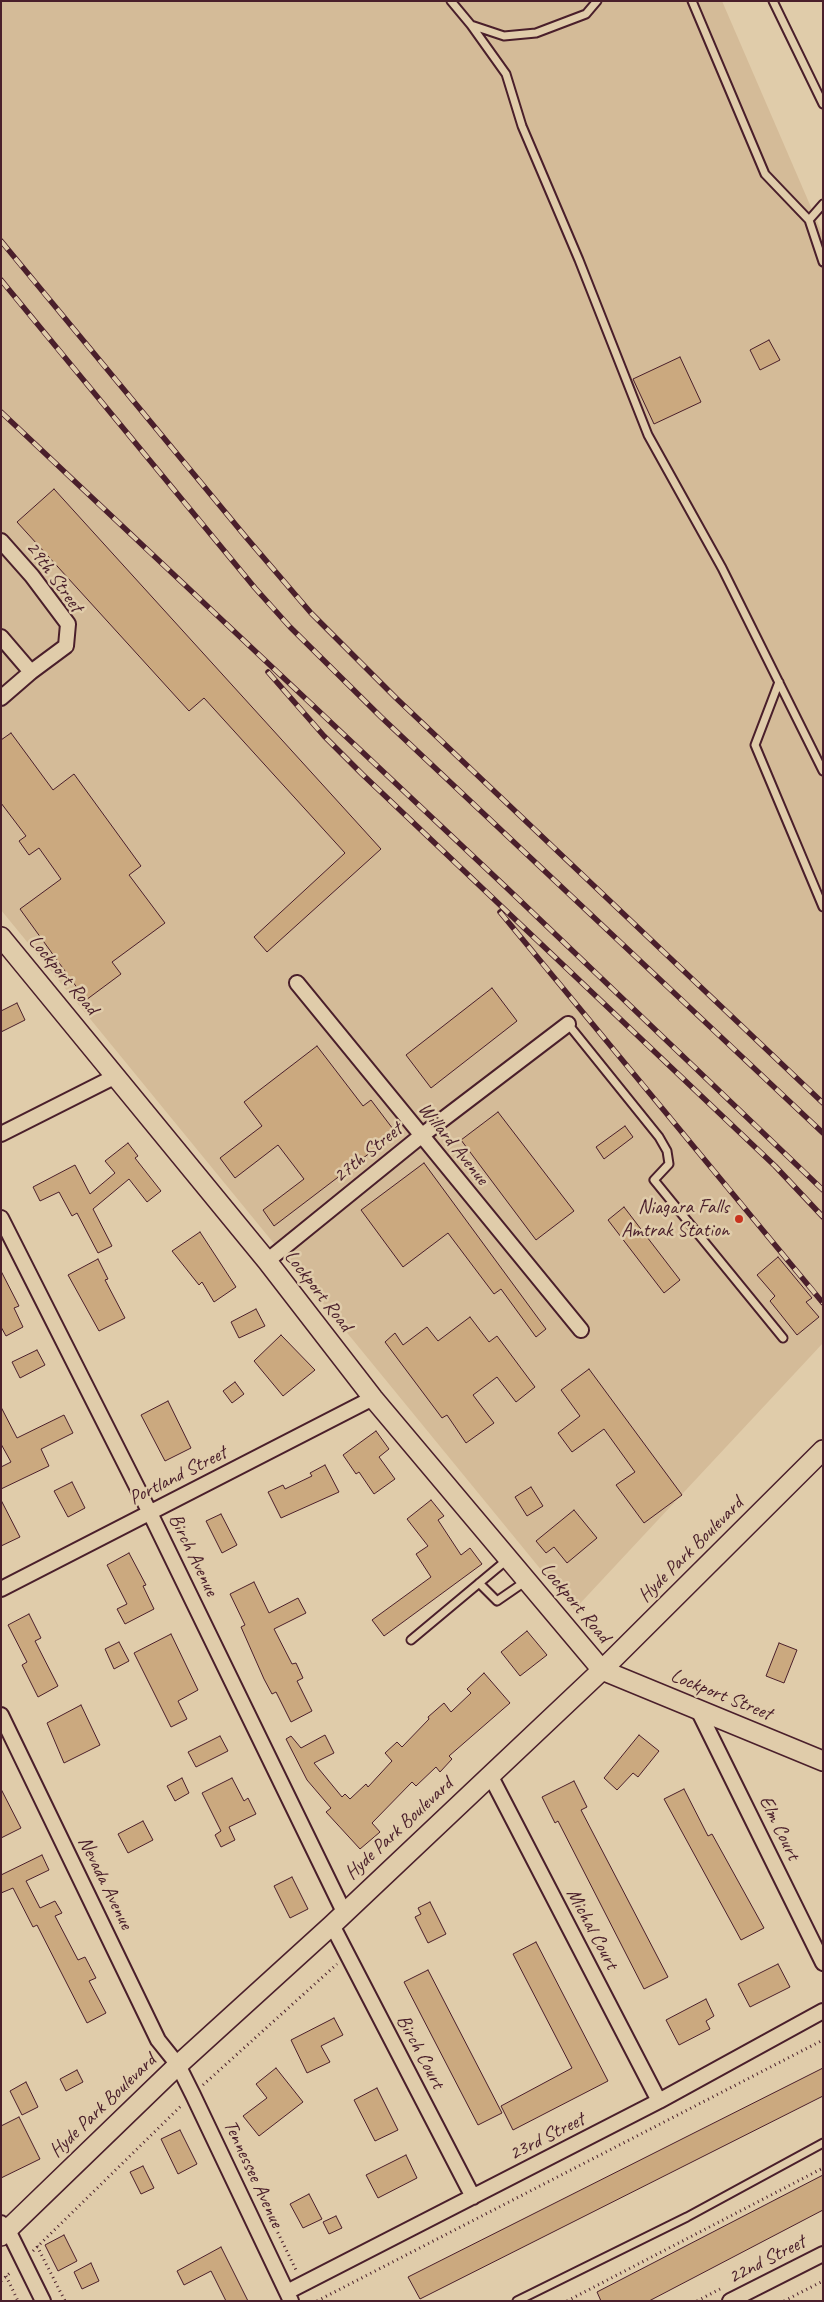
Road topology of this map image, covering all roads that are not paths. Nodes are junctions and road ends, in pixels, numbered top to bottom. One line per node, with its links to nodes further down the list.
1 (451, 1): 5 (lane)
2 (597, 1): 5 (lane)
3 (692, 1): 8 (lane)
4 (773, 1): 6 (lane)
5 (471, 25): 13 (lane)
6 (823, 104)
7 (823, 204): 8 (lane)
8 (810, 220): 9 (lane)
9 (823, 262)
10 (1, 541): 12 (street, 29th Street)
11 (1, 637): 12 (street)
12 (30, 672): 14 (street, 29th Street)
13 (778, 682): 15 (lane); 16 (lane)
14 (1, 698)
15 (823, 771)
16 (823, 906)
17 (1, 937): 20 (street, Lockport Road)
18 (297, 983): 22 (street, Willard Avenue)
19 (568, 1024): 22 (street, 27th Street); 26 (lane)
20 (116, 1076): 21 (street); 24 (street, Lockport Road)
21 (1, 1134)
22 (421, 1136): 24 (street, 27th Street); 25 (street, Willard Avenue)
23 (1, 1218): 29 (street, Birch Avenue)
24 (267, 1261): 27 (street, Lockport Road)
25 (581, 1330)
26 (783, 1338)
27 (373, 1398): 29 (street, Portland Street); 30 (street, Lockport Road)
28 (823, 1450): 35 (street, Hyde Park Boulevard)
29 (150, 1513): 33 (street, Portland Street); 40 (street, Birch Avenue)
30 (508, 1559): 31 (street, Lockport Road); 32 (lane)
31 (527, 1581): 32 (lane); 35 (street, Lockport Road)
32 (479, 1583): 34 (lane)
33 (1, 1589)
34 (411, 1640)
35 (602, 1670): 36 (street, Lockport Street); 39 (street, Hyde Park Boulevard)
36 (700, 1712): 38 (street, Lockport Street); 41 (street, Elm Court)
37 (1, 1715): 43 (street, Nevada Avenue)
38 (823, 1762)
39 (490, 1775): 40 (street, Hyde Park Boulevard); 44 (street, Michal Court)
40 (338, 1918): 43 (street, Hyde Park Boulevard); 46 (street, Birch Court)
41 (823, 1963)
42 (823, 2011): 44 (street, 23rd Street)
43 (178, 2065): 47 (street, Hyde Park Boulevard); 49 (street, Tennessee Avenue)
44 (660, 2101): 46 (street, 23rd Street)
45 (823, 2143): 51 (lane)
46 (473, 2197): 49 (street, 23rd Street)
47 (4, 2230): 50 (street)
48 (823, 2254): 52 (street, 22nd Street)
49 (289, 2296)
50 (44, 2301)
51 (517, 2301)
52 (730, 2301)

